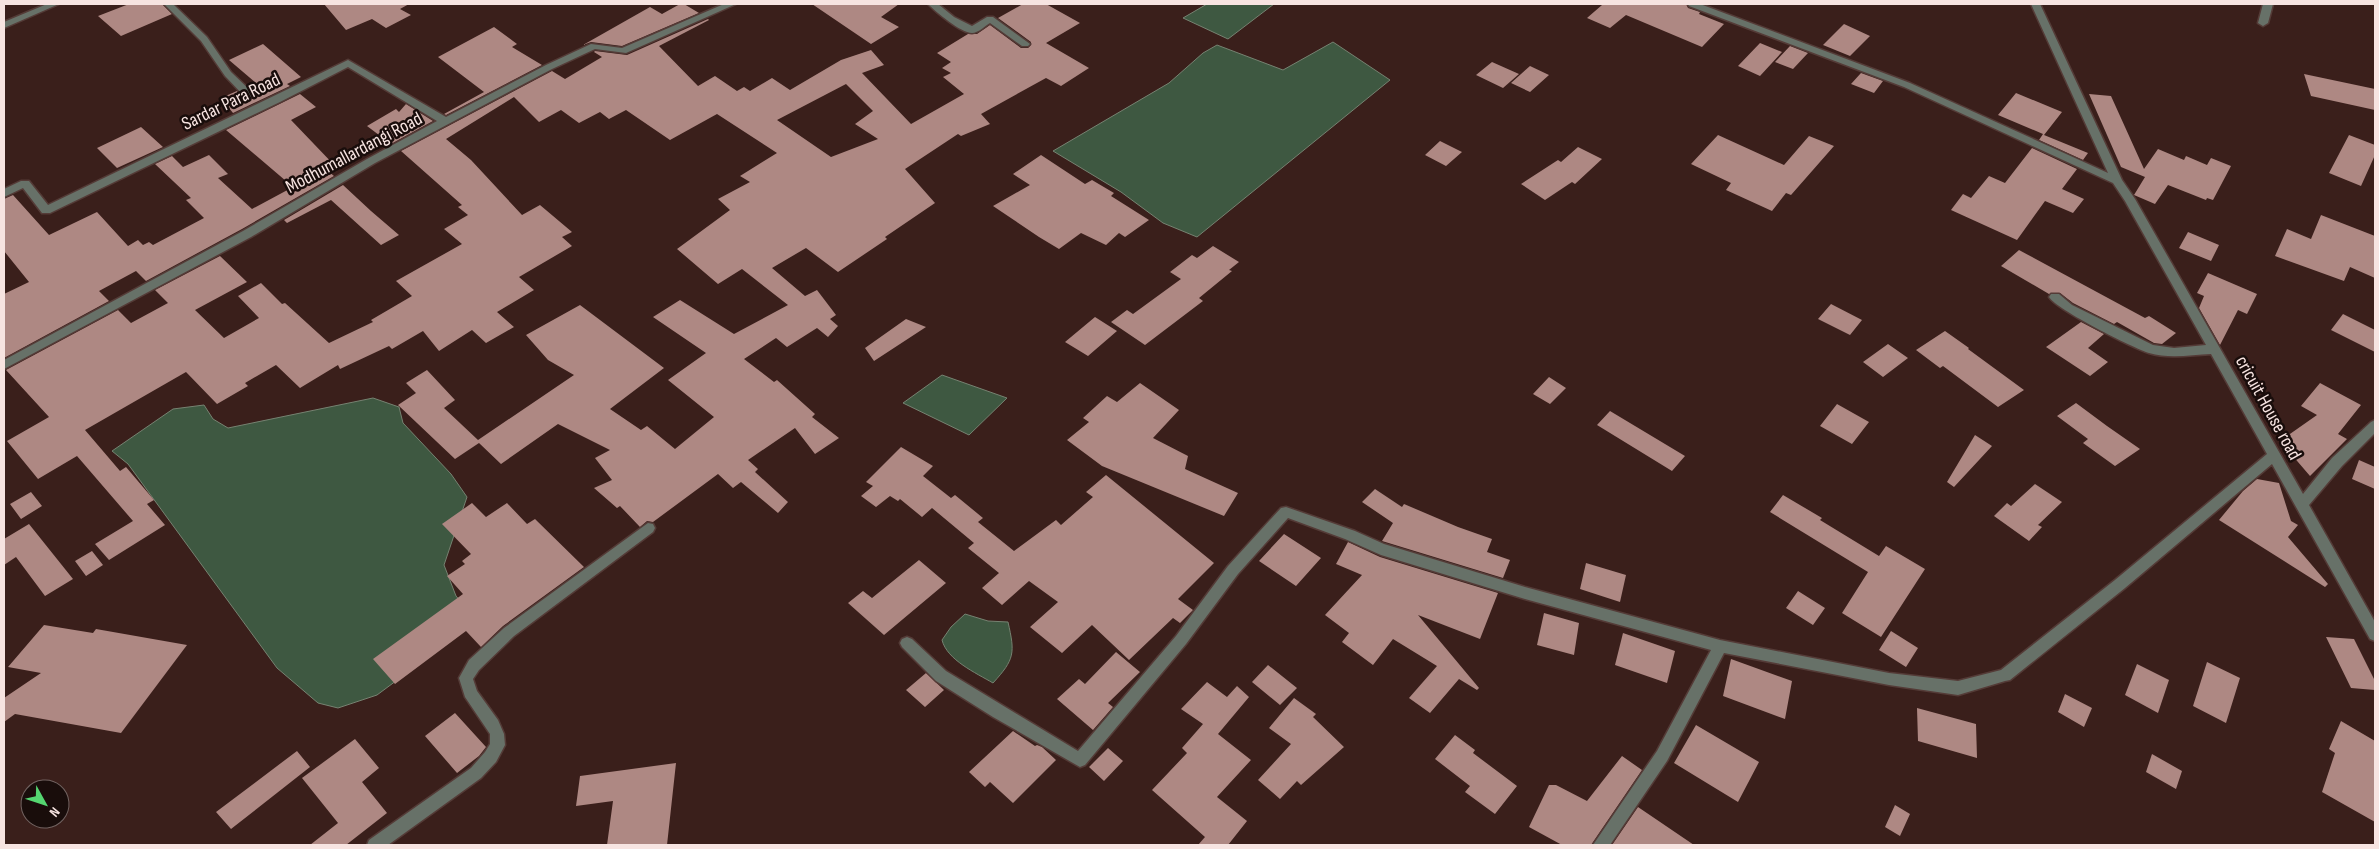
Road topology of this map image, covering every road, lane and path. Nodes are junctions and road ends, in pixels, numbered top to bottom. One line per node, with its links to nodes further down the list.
1 (54, 4): 9 (street)
2 (168, 4): 11 (street)
3 (730, 4): 12 (street, Modhumallardangi Road)
4 (933, 4): 10 (street)
5 (1692, 4): 13 (street)
6 (2036, 4): 13 (street, cricuit House road)
7 (2268, 4): 8 (street)
8 (2263, 23)
9 (4, 25)
10 (1025, 44)
11 (249, 95)
12 (412, 140): 14 (street, Sardar Para Road); 17 (street, Modhumallardangi Road)
13 (2117, 181): 16 (street, cricuit House road)
14 (4, 193)
15 (2055, 297): 16 (street)
16 (2214, 349): 19 (street, cricuit House road)
17 (4, 365)
18 (2375, 425): 20 (street)
19 (2273, 456): 20 (street, cricuit House road); 24 (street)
20 (2301, 505): 22 (street, cricuit House road)
21 (648, 528): 25 (street)
22 (2375, 635)
23 (907, 644): 24 (street)
24 (1720, 646): 26 (street)
25 (375, 845)
26 (1601, 845)

